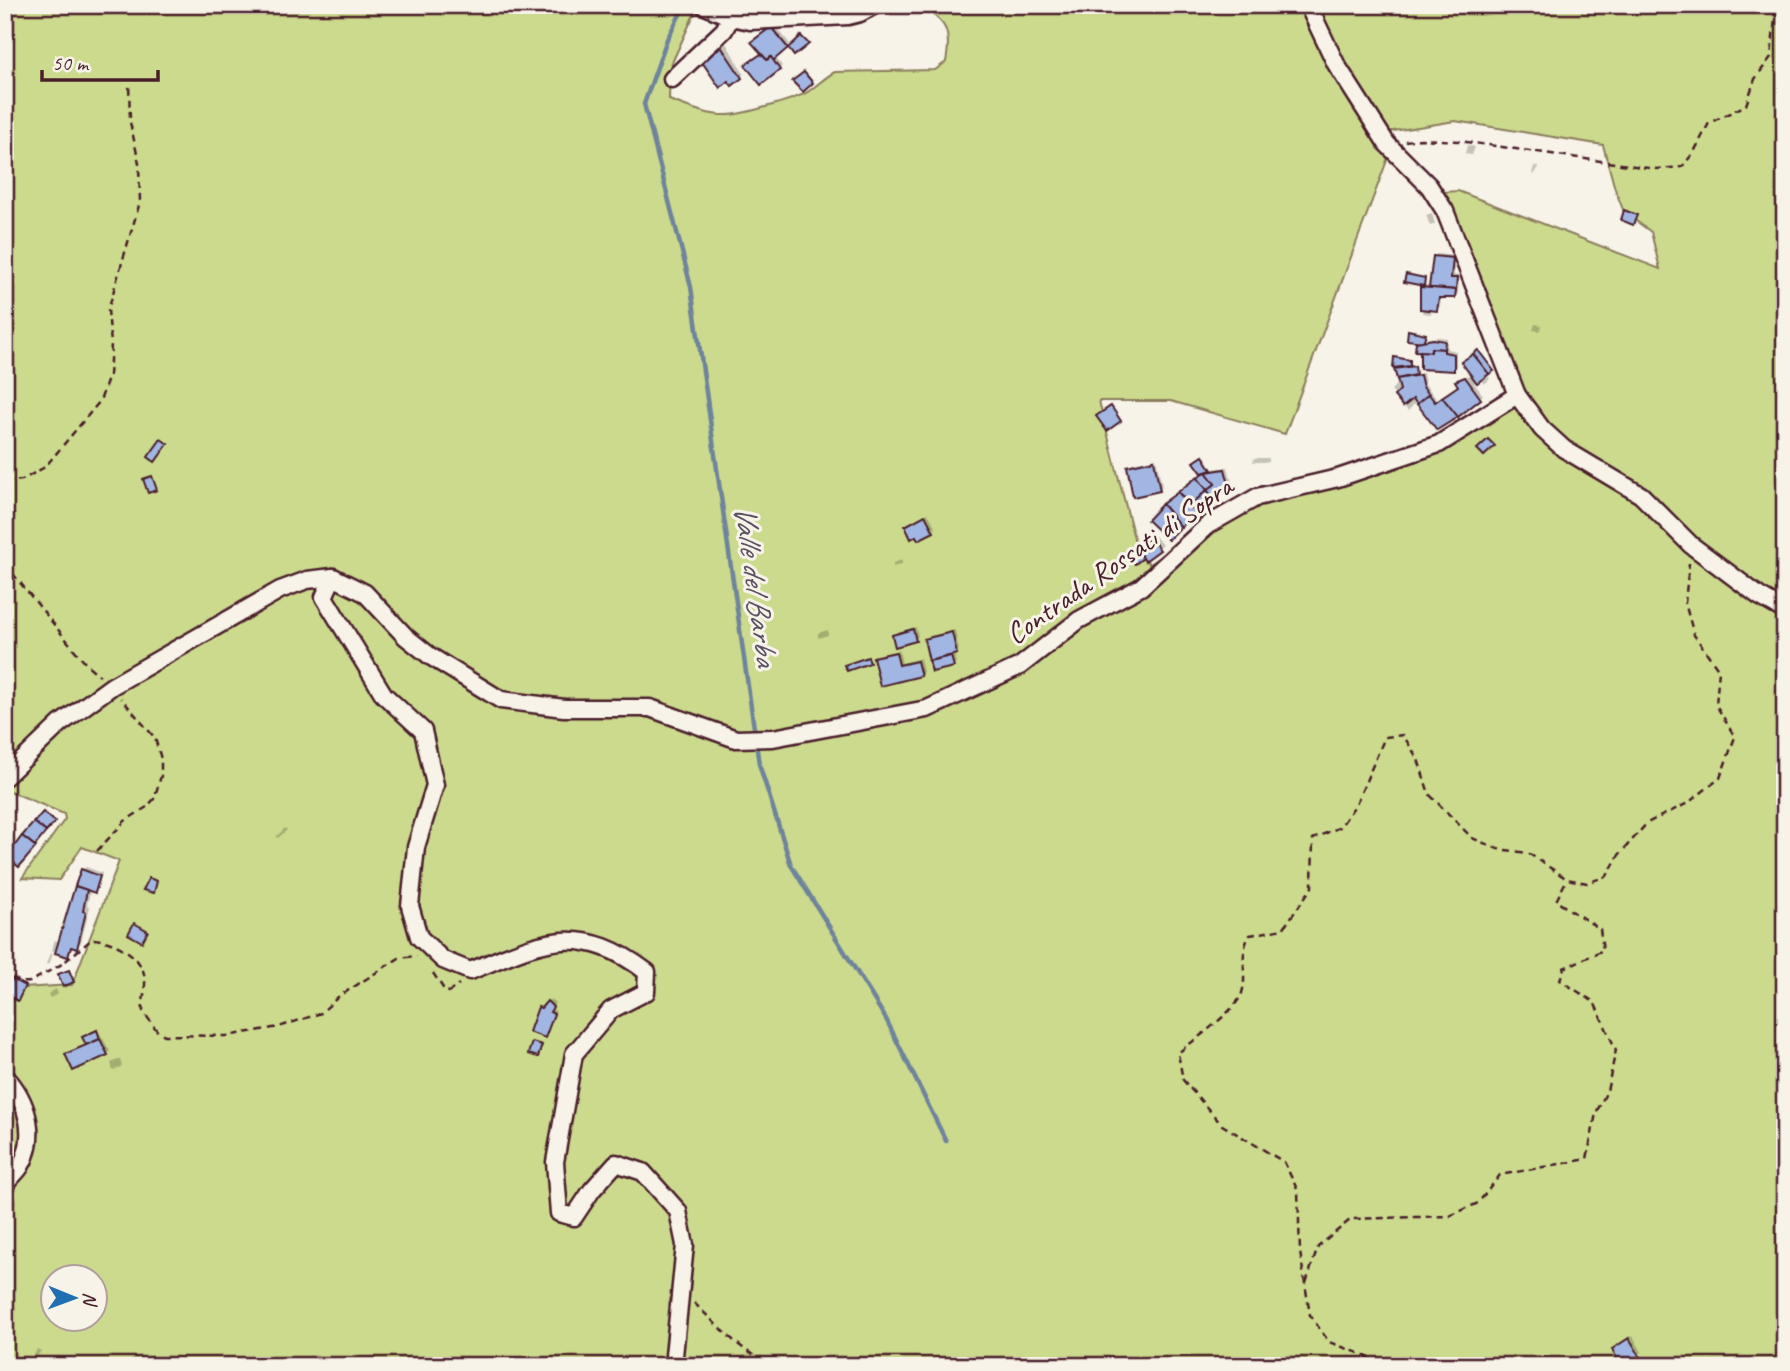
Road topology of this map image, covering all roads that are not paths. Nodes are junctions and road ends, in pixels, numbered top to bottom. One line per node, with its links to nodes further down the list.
1 (703, 5): 4 (street)
2 (876, 5): 4 (street)
3 (1308, 5): 6 (street)
4 (731, 17): 5 (street)
5 (672, 79)
6 (1517, 395): 7 (street, Contrada Rossati di Sopra); 8 (street)
7 (332, 577): 9 (street); 12 (street)
8 (1785, 611)
9 (5, 777)
10 (5, 1076): 11 (street)
11 (5, 1184)
12 (673, 1366)

